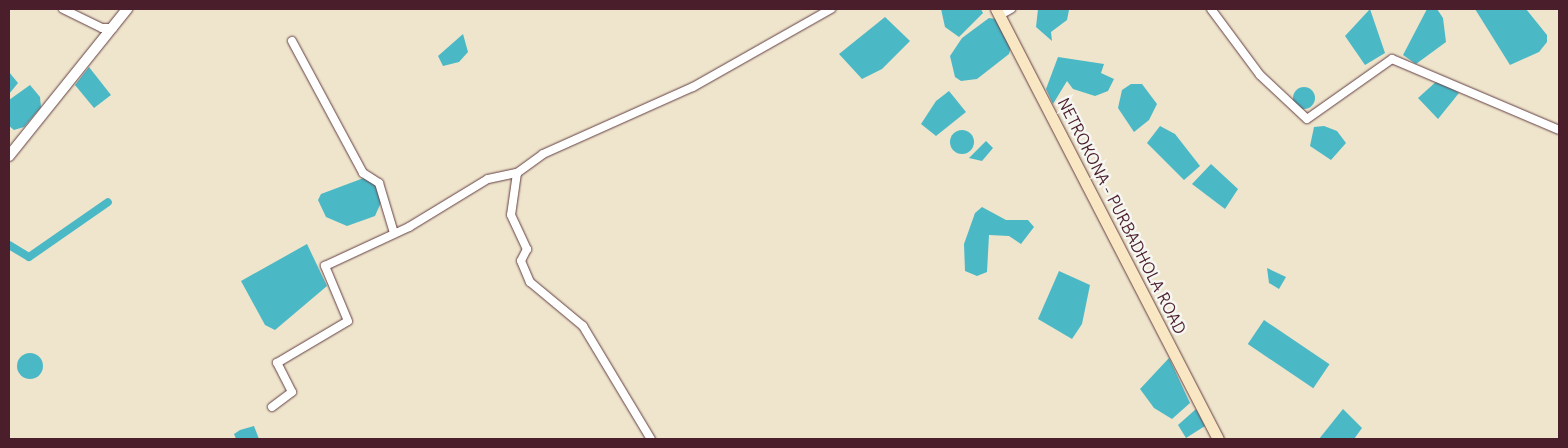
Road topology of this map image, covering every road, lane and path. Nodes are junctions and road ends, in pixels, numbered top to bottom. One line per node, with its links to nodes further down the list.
1 (63, 9): 7 (street)
2 (127, 9): 7 (street)
3 (831, 9): 11 (street)
4 (1011, 9): 6 (street)
5 (1211, 9): 9 (street)
6 (998, 12): 15 (main road, NETROKONA - PURBADHOLA ROAD)
7 (112, 28): 10 (street)
8 (292, 41): 12 (street)
9 (1559, 130)
10 (9, 156)
11 (517, 173): 12 (street); 14 (street)
12 (394, 233): 13 (street)
13 (272, 406)
14 (651, 439)
15 (1218, 439)

